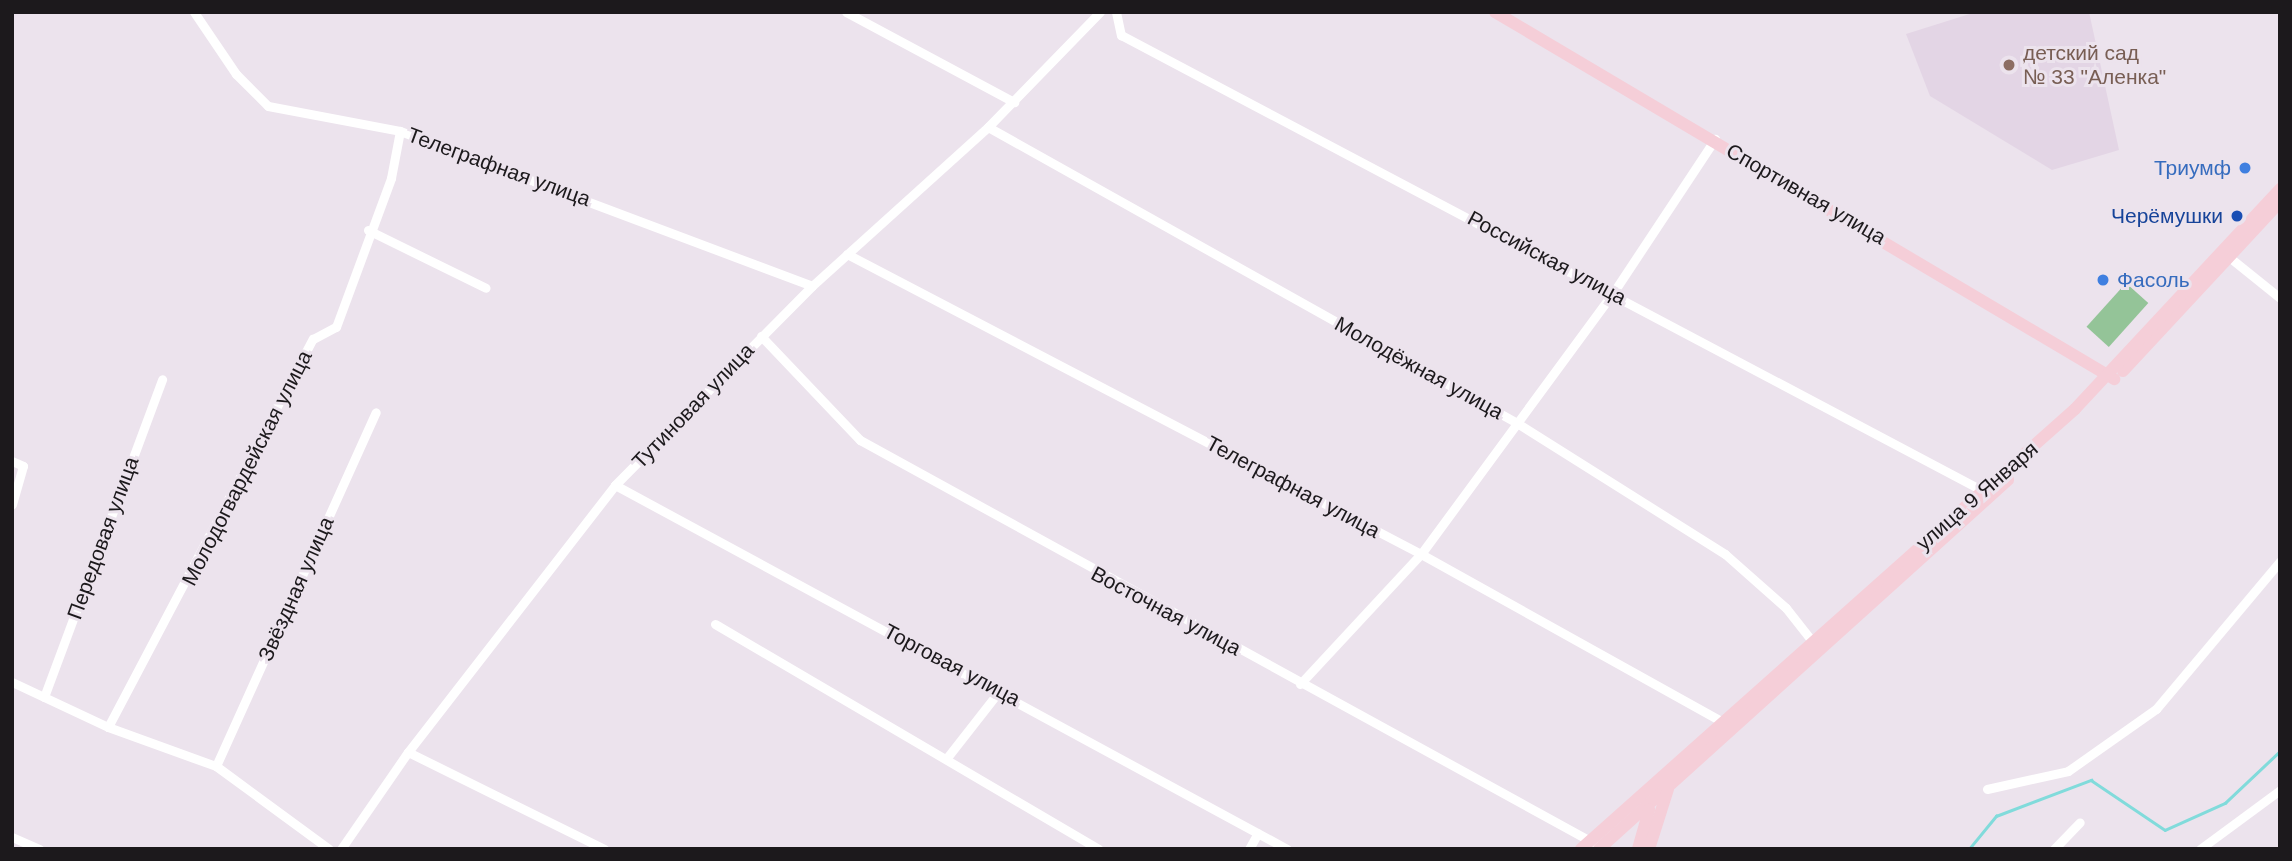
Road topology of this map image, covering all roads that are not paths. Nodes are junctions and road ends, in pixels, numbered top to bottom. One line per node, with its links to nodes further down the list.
1 (194, 12): 8 (street, Телеграфная улица)
2 (846, 12): 6 (street)
3 (1100, 12): 6 (street, Тутиновая улица)
4 (1116, 12): 17 (street, Российская улица)
5 (1495, 12): 9 (main road, Спортивная улица)
6 (1014, 102): 7 (street, Тутиновая улица)
7 (988, 127): 13 (street, Тутиновая улица); 23 (street, Молодёжная улица)
8 (400, 131): 12 (street, Молодогвардейская улица); 15 (street, Телеграфная улица)
9 (1714, 139): 17 (street); 20 (main road, Спортивная улица)
10 (2280, 189): 20 (main road, улица 9 Января)
11 (2280, 202): 14 (main road, улица 9 Января)
12 (368, 230): 16 (street); 37 (street, Молодогвардейская улица)
13 (847, 254): 15 (street, Тутиновая улица); 28 (street, Телеграфная улица)
14 (2229, 257): 18 (street); 20 (main road, улица 9 Января)
15 (811, 286): 19 (street, Тутиновая улица)
16 (486, 288)
17 (1613, 293): 23 (street); 26 (street, Российская улица)
18 (2280, 298)
19 (761, 336): 25 (street, Тутиновая улица); 33 (street, Восточная улица)
20 (2112, 375): 26 (main road, улица 9 Января)
21 (162, 379): 35 (street, Передовая улица)
22 (376, 412): 40 (street, Звёздная улица)
23 (1517, 423): 28 (street); 31 (street, Молодёжная улица)
24 (12, 461): 27 (street)
25 (615, 485): 34 (street, Торговая улица); 38 (street, Тутиновая улица)
26 (1987, 493): 31 (main road, улица 9 Января)
27 (12, 504)
28 (1421, 554): 33 (street); 36 (street, Телеграфная улица)
29 (2280, 561): 42 (street)
30 (715, 624): 39 (street)
31 (1816, 647): 36 (main road, улица 9 Января)
32 (12, 682): 35 (street)
33 (1300, 684): 48 (street, Восточная улица)
34 (1000, 690): 39 (street); 46 (street, Торговая улица)
35 (44, 697): 37 (street)
36 (1730, 725): 41 (main road, улица 9 Января)
37 (108, 727): 40 (street)
38 (408, 752): 51 (street, Тутиновая улица); 52 (street)
39 (946, 759): 53 (street)
40 (216, 766): 50 (street)
41 (1663, 786): 44 (main road); 48 (main road); 57 (main road)
42 (1987, 789)
43 (2280, 790): 59 (street)
44 (1651, 805): 48 (main road); 56 (main road)
45 (2080, 822): 58 (street)
46 (1258, 833): 54 (street); 55 (street, Торговая улица)
47 (12, 837): 49 (street)
48 (1593, 847)
49 (39, 849)
50 (329, 849)
51 (341, 849)
52 (604, 849)
53 (1099, 849)
54 (1249, 849)
55 (1287, 849)
56 (1638, 849)
57 (1649, 849)
58 (2054, 849)
59 (2200, 849)

